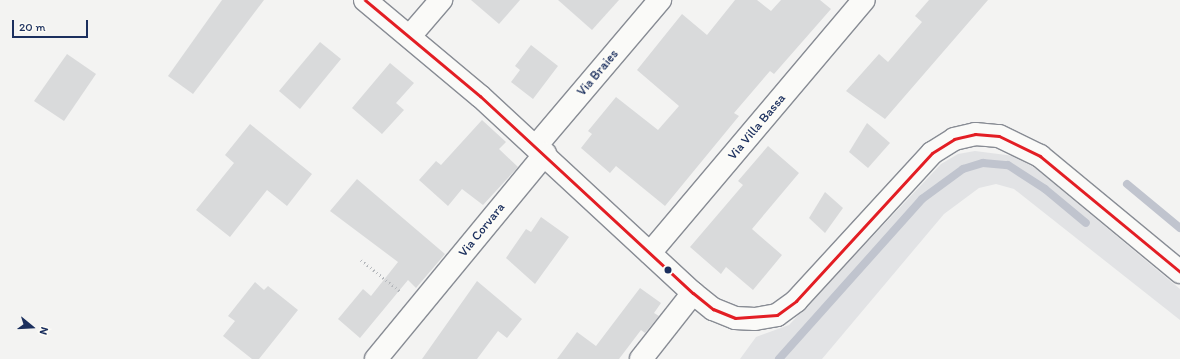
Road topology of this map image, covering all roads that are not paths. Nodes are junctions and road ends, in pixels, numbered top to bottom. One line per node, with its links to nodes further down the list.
1 (365, 0): 5 (street)
2 (441, 0): 5 (street)
3 (660, 0): 6 (street, Via Braies)
4 (864, 0): 7 (street, Via Villa Bassa)
5 (410, 36): 6 (street)
6 (540, 150): 7 (street); 10 (street, Via Corvara)
7 (650, 254): 9 (street)
8 (1180, 272): 9 (street)
9 (693, 293): 11 (street)
10 (376, 359)
11 (641, 359)

